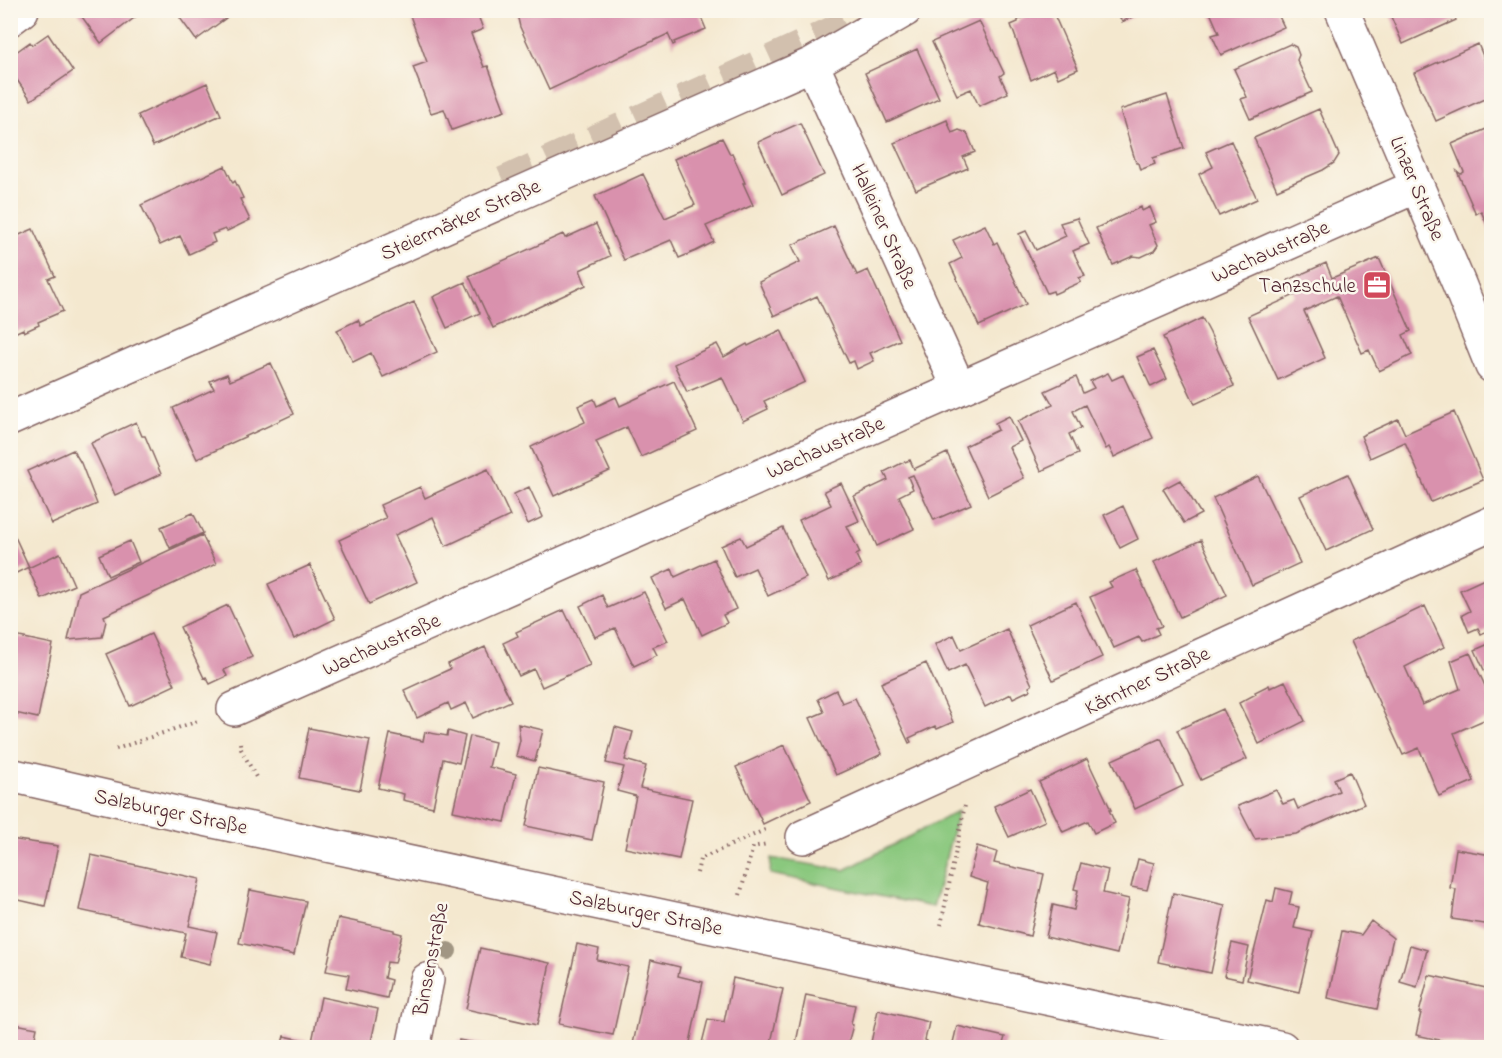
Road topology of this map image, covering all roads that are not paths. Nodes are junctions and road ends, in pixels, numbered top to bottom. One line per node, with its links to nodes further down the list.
1 (22, 10): 4 (street)
2 (905, 10): 5 (street, Steiermärker Straße)
3 (1342, 10): 6 (street, Linzer Straße)
4 (10, 19)
5 (812, 64): 8 (street, Halleiner Straße); 9 (street, Steiermärker Straße)
6 (1417, 186): 7 (street, Linzer Straße); 8 (street, Wachaustraße)
7 (1491, 366)
8 (958, 388): 11 (street, Wachaustraße)
9 (10, 419)
10 (1491, 523): 13 (street, Kärntner Straße)
11 (234, 709)
12 (10, 775): 16 (street, Salzburger Straße)
13 (803, 837)
14 (427, 980): 15 (street, Binsenstraße)
15 (413, 1047)
16 (1282, 1047)

